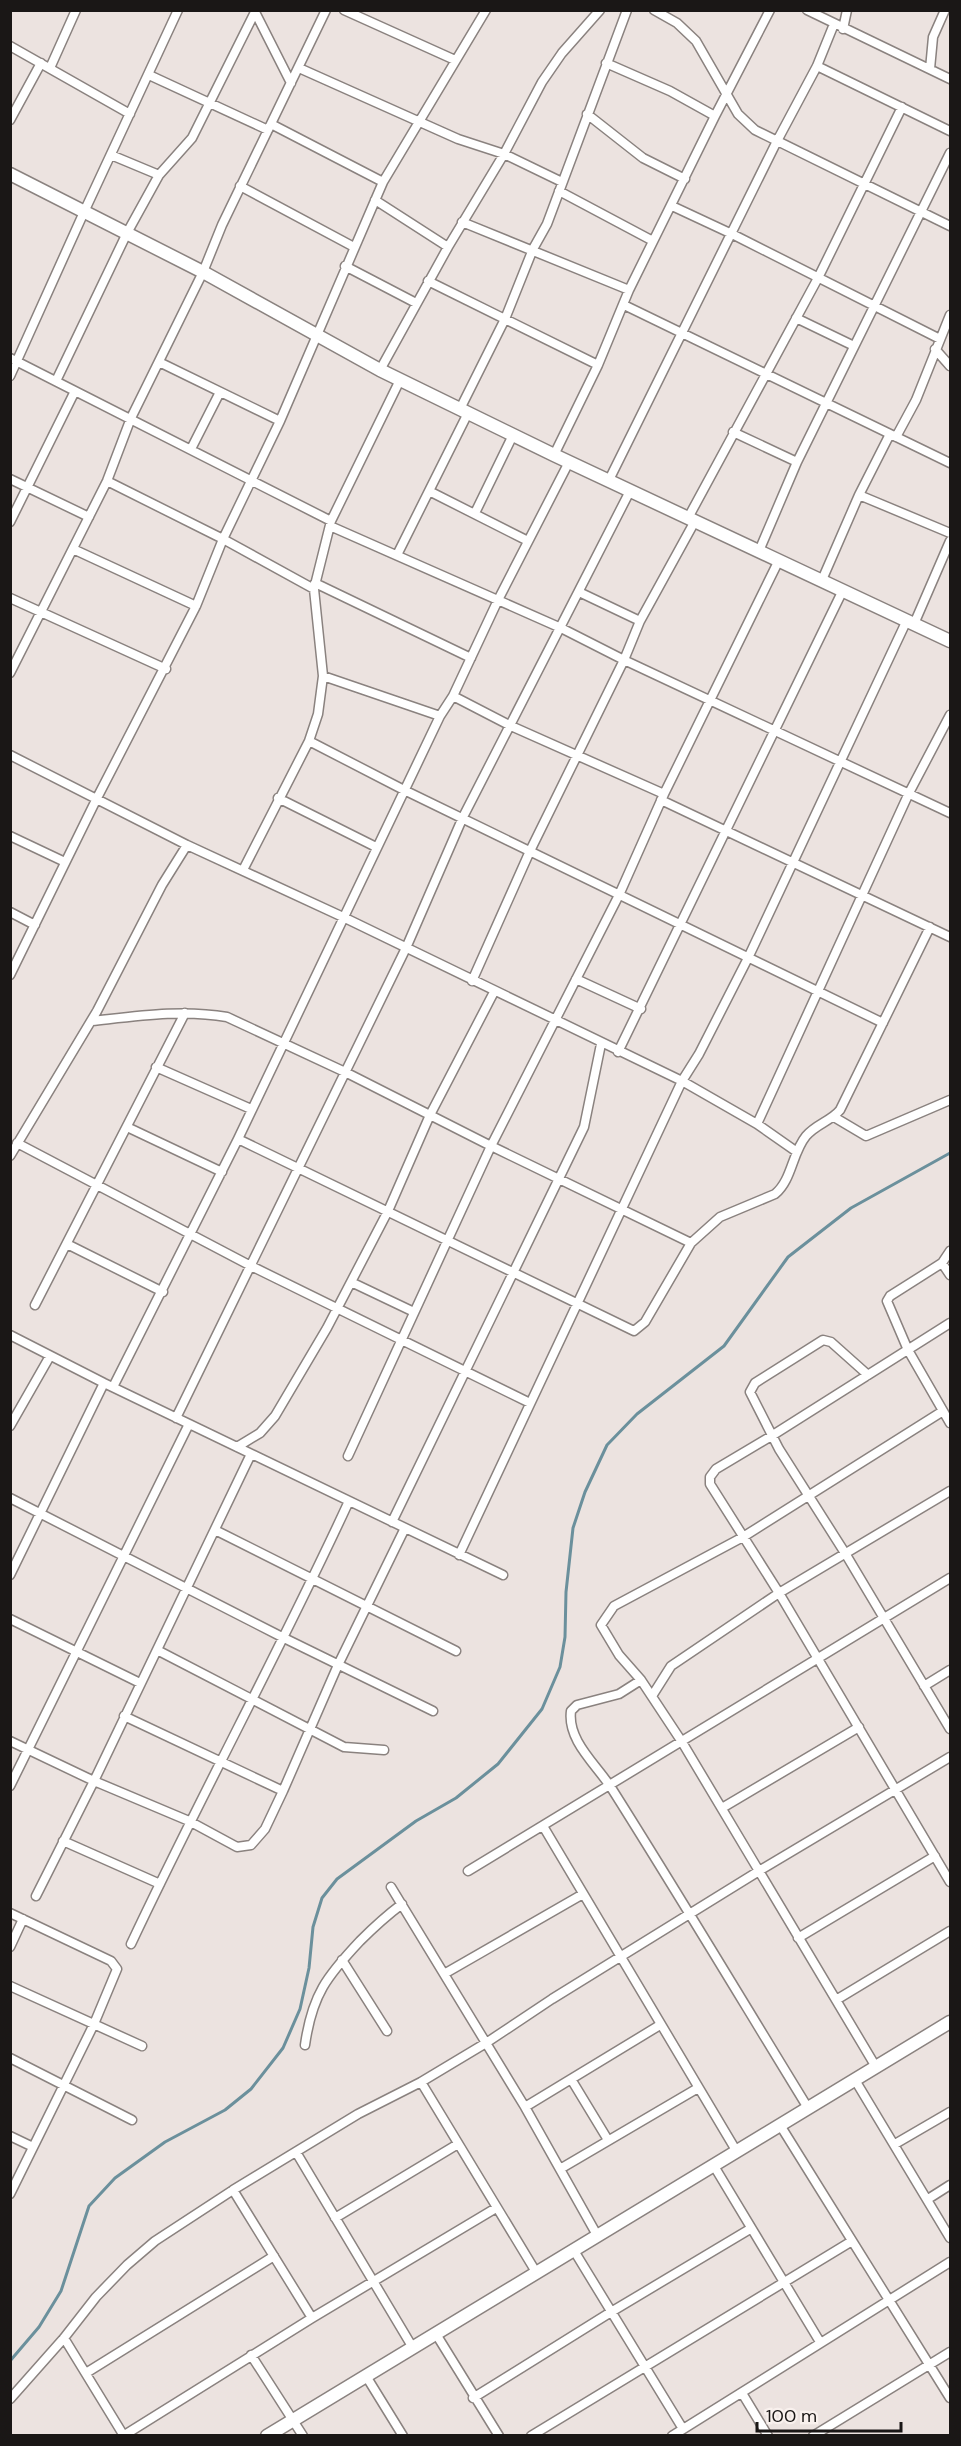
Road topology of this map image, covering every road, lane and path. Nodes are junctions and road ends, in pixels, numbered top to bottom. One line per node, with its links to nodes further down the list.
1 (76, 10): 21 (street)
2 (178, 10): 24 (street)
3 (326, 10): 22 (street)
4 (344, 10): 17 (street)
5 (486, 10): 17 (street)
6 (600, 10): 39 (street)
7 (627, 10): 19 (street)
8 (654, 10): 27 (street)
9 (770, 10): 27 (street)
10 (807, 10): 14 (street)
11 (847, 10): 15 (street)
12 (945, 10): 23 (street)
13 (255, 11): 26 (street); 28 (street)
14 (834, 24): 15 (street); 20 (street)
15 (843, 29): 23 (street)
16 (10, 46): 18 (street)
17 (455, 60): 34 (street)
18 (41, 63): 21 (street); 33 (street)
19 (606, 63): 31 (street); 32 (street)
20 (818, 66): 29 (street); 37 (street)
21 (50, 68): 30 (street)
22 (299, 68): 26 (street); 34 (street)
23 (930, 69): 25 (street)
24 (148, 75): 28 (street); 30 (street)
25 (951, 79)
26 (291, 83): 35 (street)
27 (727, 93): 32 (street); 37 (street)
28 (208, 102): 35 (street); 42 (street)
29 (902, 107): 36 (street); 45 (street)
30 (130, 114): 40 (street)
31 (587, 114): 43 (street); 47 (street)
32 (715, 116): 43 (street)
33 (10, 120)
34 (419, 120): 39 (street); 44 (street)
35 (269, 127): 44 (street); 46 (street)
36 (951, 131)
37 (777, 141): 45 (street); 55 (street)
38 (951, 153): 51 (street)
39 (504, 154): 47 (street); 52 (street)
40 (111, 155): 42 (street); 50 (street)
41 (10, 174): 50 (street)
42 (159, 175): 54 (street)
43 (685, 179): 49 (street)
44 (383, 182): 48 (street)
45 (864, 183): 51 (street); 62 (street)
46 (240, 186): 57 (street); 61 (street)
47 (560, 187): 56 (street); 59 (street)
48 (375, 200): 57 (street); 58 (street)
49 (672, 206): 55 (street); 56 (street)
50 (84, 212): 54 (street); 76 (street)
51 (921, 212): 53 (street); 67 (street)
52 (462, 222): 58 (street); 59 (street)
53 (951, 226)
54 (127, 233): 61 (street); 84 (street)
55 (732, 234): 62 (street); 71 (street)
56 (653, 241): 64 (street)
57 (354, 247): 60 (street)
58 (448, 247): 63 (street)
59 (533, 249): 64 (street); 70 (street)
60 (345, 266): 65 (street); 72 (street)
61 (203, 272): 72 (street); 77 (street)
62 (818, 278): 67 (street); 69 (street)
63 (428, 281): 65 (street); 70 (street)
64 (630, 290): 66 (street)
65 (416, 303): 80 (street)
66 (624, 305): 71 (street); 78 (street)
67 (874, 307): 73 (street); 74 (street)
68 (951, 315): 73 (street)
69 (796, 318): 74 (street); 81 (street)
70 (505, 319): 78 (street); 88 (street)
71 (682, 334): 81 (street); 100 (street)
72 (317, 336): 80 (street); 90 (street)
73 (940, 339): 75 (street)
74 (854, 346): 87 (street)
75 (935, 349): 79 (street); 93 (street)
76 (15, 360): 82 (street); 84 (street)
77 (159, 362): 86 (street); 89 (street)
78 (598, 365): 95 (street)
79 (951, 366)
80 (380, 370): 83 (street)
81 (766, 374): 87 (street); 91 (street)
82 (10, 376)
83 (400, 380): 88 (street); 111 (street)
84 (56, 381): 85 (street)
85 (75, 391): 89 (street); 103 (street)
86 (220, 392): 90 (street); 94 (street)
87 (827, 403): 93 (street); 97 (street)
88 (464, 411): 92 (street); 104 (street)
89 (131, 418): 94 (street); 101 (street)
90 (280, 421): 102 (street)
91 (733, 432): 97 (street); 109 (street)
92 (513, 435): 95 (street); 107 (street)
93 (893, 436): 98 (street); 106 (street)
94 (190, 449): 102 (street)
95 (555, 455): 96 (street)
96 (569, 462): 100 (street); 114 (street)
97 (797, 462): 117 (street)
98 (951, 463)
99 (10, 479): 103 (street)
100 (609, 480): 105 (street)
101 (107, 481): 108 (street); 113 (street)
102 (251, 482): 111 (street); 113 (street)
103 (28, 487): 108 (street); 110 (street)
104 (429, 490): 107 (street); 118 (street)
105 (630, 491): 109 (street); 123 (street)
106 (859, 495): 112 (street); 120 (street)
107 (475, 513): 114 (street)
108 (89, 517): 116 (street)
109 (691, 519): 117 (street); 128 (street)
110 (10, 522)
111 (331, 524): 118 (street); 121 (street)
112 (951, 533)
113 (223, 539): 121 (street); 126 (street)
114 (528, 541): 125 (street)
115 (951, 541): 129 (street)
116 (73, 549): 126 (street); 127 (street)
117 (759, 551): 119 (street)
118 (397, 555): 125 (street)
119 (779, 560): 120 (street); 138 (street)
120 (822, 580): 122 (street)
121 (315, 586): 132 (street); 136 (street)
122 (843, 590): 129 (street); 142 (street)
123 (579, 592): 128 (street); 130 (street)
124 (10, 598): 127 (street)
125 (498, 600): 130 (street); 132 (street)
126 (196, 606): 134 (street)
127 (41, 613): 134 (street); 135 (street)
128 (640, 621): 133 (street)
129 (911, 622): 131 (street); 146 (street)
130 (561, 628): 133 (street); 141 (street)
131 (951, 641)
132 (471, 658): 137 (street)
133 (624, 660): 138 (street); 145 (street)
134 (166, 669): 150 (street)
135 (10, 674)
136 (323, 676): 140 (street); 143 (street)
137 (453, 696): 140 (street); 141 (street)
138 (711, 699): 142 (street); 149 (street)
139 (951, 715): 148 (street)
140 (440, 716): 147 (street)
141 (511, 726): 145 (street); 153 (street)
142 (776, 729): 146 (street); 154 (street)
143 (309, 741): 147 (street); 151 (street)
144 (10, 755): 150 (street)
145 (579, 755): 149 (street); 158 (street)
146 (840, 760): 148 (street); 159 (street)
147 (404, 790): 153 (street); 157 (street)
148 (909, 793): 152 (street); 163 (street)
149 (663, 797): 154 (street); 162 (street)
150 (97, 798): 156 (street); 160 (street)
151 (278, 798): 157 (street); 161 (street)
152 (951, 813)
153 (462, 817): 158 (street); 170 (street)
154 (726, 830): 159 (street); 166 (street)
155 (10, 836): 160 (street)
156 (187, 846): 161 (street); 179 (street)
157 (376, 846): 165 (street)
158 (530, 851): 162 (street); 174 (street)
159 (795, 861): 163 (street); 171 (street)
160 (65, 862): 167 (street)
161 (243, 870): 165 (street)
162 (619, 895): 166 (street); 173 (street)
163 (864, 896): 168 (street); 176 (street)
164 (10, 912): 167 (street)
165 (343, 917): 170 (street); 182 (street)
166 (681, 924): 171 (street); 177 (street)
167 (35, 925): 172 (street)
168 (930, 927): 169 (street); 181 (street)
169 (951, 937)
170 (406, 948): 174 (street); 186 (street)
171 (748, 958): 176 (street); 187 (street)
172 (10, 975)
173 (576, 979): 177 (street); 180 (street)
174 (472, 981): 175 (street)
175 (494, 992): 180 (street); 190 (street)
176 (819, 992): 181 (street); 192 (street)
177 (641, 1009): 184 (street)
178 (185, 1013): 179 (street); 182 (street); 185 (street)
179 (92, 1021): 195 (street)
180 (555, 1021): 183 (street); 196 (street)
181 (883, 1023): 191 (street)
182 (283, 1043): 186 (street); 189 (street)
183 (601, 1044): 184 (street); 201 (street)
184 (618, 1052): 187 (street)
185 (156, 1067): 189 (street); 193 (street)
186 (345, 1072): 190 (street); 199 (street)
187 (682, 1081): 192 (street); 203 (street)
188 (951, 1100): 191 (street)
189 (251, 1109): 194 (street)
190 (430, 1115): 196 (street); 204 (street)
191 (834, 1117): 197 (street)
192 (757, 1124): 197 (street)
193 (127, 1127): 200 (street); 202 (street)
194 (238, 1139): 199 (street); 200 (street)
195 (17, 1143): 198 (street); 202 (street)
196 (491, 1146): 201 (street); 206 (street)
197 (797, 1152): 207 (street)
198 (10, 1156)
199 (298, 1169): 204 (street); 211 (street)
200 (222, 1172): 205 (street)
201 (558, 1178): 203 (street); 212 (street)
202 (97, 1185): 205 (street); 208 (street)
203 (622, 1209): 207 (street); 216 (street)
204 (388, 1211): 206 (street); 214 (street)
205 (191, 1235): 211 (street); 215 (street)
206 (449, 1239): 212 (street); 219 (street)
207 (691, 1243): 216 (street)
208 (67, 1244): 215 (street); 217 (street)
209 (951, 1251): 210 (street)
210 (942, 1263): 213 (street); 223 (street)
211 (251, 1266): 218 (street); 231 (street)
212 (515, 1271): 216 (street); 225 (street)
213 (951, 1275)
214 (351, 1282): 218 (street); 219 (street)
215 (163, 1292): 228 (street)
216 (579, 1302): 229 (street)
217 (36, 1305)
218 (337, 1309): 222 (street); 236 (street)
219 (414, 1312): 222 (street)
220 (951, 1323): 223 (street)
221 (10, 1335): 224 (street)
222 (402, 1341): 225 (street); 238 (street)
223 (908, 1350): 226 (street); 230 (street)
224 (50, 1356): 227 (street); 234 (street)
225 (464, 1371): 229 (street); 244 (street)
226 (868, 1375): 235 (street); 235 (street)
227 (104, 1383): 228 (street); 243 (street)
228 (113, 1387): 231 (street)
229 (531, 1403): 249 (street)
230 (943, 1411): 232 (street); 240 (street)
231 (176, 1418): 233 (street)
232 (951, 1423)
233 (189, 1424): 236 (street); 250 (street)
234 (10, 1426)
235 (774, 1435): 240 (street); 247 (street)
236 (237, 1447): 237 (street)
237 (251, 1454): 242 (street); 246 (street)
238 (348, 1456)
239 (951, 1491): 248 (street)
240 (808, 1495): 247 (street); 248 (street)
241 (10, 1498): 243 (street)
242 (349, 1501): 244 (street); 253 (street)
243 (41, 1514): 250 (street); 251 (street)
244 (392, 1522): 245 (street)
245 (405, 1528): 249 (street); 257 (street)
246 (214, 1530): 253 (street); 255 (street)
247 (743, 1537): 256 (street); 267 (street)
248 (845, 1553): 256 (street); 258 (street)
249 (459, 1555): 252 (street)
250 (125, 1556): 255 (street); 263 (street)
251 (10, 1575)
252 (503, 1575)
253 (313, 1578): 257 (street); 260 (street)
254 (951, 1578): 258 (street)
255 (187, 1589): 260 (street); 261 (street)
256 (779, 1593): 264 (street); 270 (street)
257 (367, 1606): 262 (street); 265 (street)
258 (884, 1617): 264 (street); 269 (street)
259 (10, 1619): 263 (street)
260 (284, 1638): 265 (street); 271 (street)
261 (157, 1650): 268 (street); 271 (street)
262 (456, 1651)
263 (76, 1652): 268 (street); 279 (street)
264 (818, 1658): 274 (street); 278 (street)
265 (338, 1665): 272 (street); 275 (street)
266 (951, 1670): 269 (street)
267 (641, 1680): 270 (street); 284 (street)
268 (140, 1683): 273 (street)
269 (924, 1686): 276 (street)
270 (652, 1696): 278 (street)
271 (253, 1701): 275 (street); 282 (street)
272 (433, 1711)
273 (124, 1716): 282 (street); 283 (street)
274 (859, 1727): 286 (street); 288 (street)
275 (310, 1729): 280 (street); 287 (street)
276 (951, 1729)
277 (10, 1741): 279 (street)
278 (682, 1742): 284 (street); 288 (street)
279 (28, 1750): 283 (street); 285 (street)
280 (384, 1750)
281 (951, 1757): 286 (street)
282 (221, 1761): 287 (street); 289 (street)
283 (94, 1781): 289 (street); 291 (street)
284 (609, 1785): 290 (street); 302 (street)
285 (10, 1786)
286 (896, 1790): 292 (street); 294 (street)
287 (283, 1791): 289 (street)
288 (722, 1808): 294 (street)
289 (189, 1821): 296 (street)
290 (543, 1826): 293 (street); 298 (street)
291 (63, 1841): 296 (street); 299 (street)
292 (935, 1856): 295 (street); 305 (street)
293 (468, 1870)
294 (759, 1871): 302 (street); 305 (street)
295 (951, 1882)
296 (159, 1884): 306 (street)
297 (391, 1887): 300 (street)
298 (583, 1894): 308 (street); 310 (street)
299 (36, 1896)
300 (402, 1905): 309 (street); 310 (street)
301 (10, 1913): 303 (street)
302 (690, 1914): 308 (street); 328 (street)
303 (23, 1919): 307 (street); 314 (street)
304 (951, 1931): 312 (street)
305 (798, 1938): 312 (street)
306 (131, 1944)
307 (10, 1947)
308 (620, 1958): 315 (street); 317 (street)
309 (342, 1960): 316 (street); 318 (street)
310 (444, 1974): 317 (street)
311 (10, 1986): 314 (street)
312 (836, 2000): 321 (street)
313 (951, 2022): 321 (street)
314 (94, 2024): 319 (street); 325 (street)
315 (660, 2025): 322 (street); 326 (street)
316 (387, 2031)
317 (486, 2043): 324 (street); 327 (street)
318 (305, 2045)
319 (142, 2046)
320 (10, 2058): 325 (street)
321 (876, 2067): 323 (street)
322 (571, 2079): 327 (street); 333 (street)
323 (855, 2080): 328 (street); 335 (street)
324 (421, 2082): 334 (street); 337 (street)
325 (63, 2085): 330 (street); 336 (street)
326 (698, 2088): 333 (street); 338 (street)
327 (525, 2107): 340 (street)
328 (808, 2108): 331 (street)
329 (951, 2112): 335 (street)
330 (132, 2120)
331 (780, 2125): 338 (street); 350 (street)
332 (10, 2136): 336 (street)
333 (608, 2140): 340 (street)
334 (458, 2144): 345 (street); 346 (street)
335 (895, 2144): 344 (street)
336 (33, 2147): 343 (street)
337 (296, 2152): 342 (street); 346 (street)
338 (737, 2152): 339 (street)
339 (714, 2166): 347 (street); 348 (street)
340 (560, 2169): 348 (street)
341 (951, 2186): 344 (street)
342 (233, 2190): 352 (street); 361 (street)
343 (10, 2194)
344 (928, 2199): 349 (street)
345 (496, 2208): 354 (street); 355 (street)
346 (335, 2218): 355 (street)
347 (750, 2229): 356 (street); 358 (street)
348 (597, 2235): 351 (street)
349 (951, 2238)
350 (852, 2241): 356 (street); 357 (street)
351 (573, 2249): 354 (street); 358 (street)
352 (274, 2256): 359 (street); 368 (street)
353 (951, 2262): 357 (street)
354 (536, 2272): 360 (street)
355 (373, 2281): 359 (street); 363 (street)
356 (783, 2282): 362 (street); 367 (street)
357 (889, 2300): 362 (street); 366 (street)
358 (611, 2312): 367 (street); 371 (street)
359 (312, 2318): 365 (street)
360 (436, 2334): 363 (street); 371 (street)
361 (64, 2338): 368 (street); 373 (street)
362 (820, 2342): 370 (street)
363 (413, 2348): 369 (street)
364 (951, 2352): 366 (street)
365 (251, 2355): 374 (street); 376 (street)
366 (930, 2364): 372 (street); 384 (street)
367 (645, 2367): 375 (street); 381 (street)
368 (86, 2373): 376 (street)
369 (366, 2376): 374 (street); 379 (street)
370 (742, 2393): 375 (street); 383 (street)
371 (473, 2398): 380 (street)
372 (951, 2398)
373 (10, 2399)
374 (293, 2420): 377 (street); 378 (street)
375 (682, 2429): 382 (street)
376 (124, 2435)
377 (267, 2436)
378 (303, 2436)
379 (403, 2436)
380 (499, 2436)
381 (531, 2436)
382 (672, 2436)
383 (768, 2436)
384 (813, 2436)

